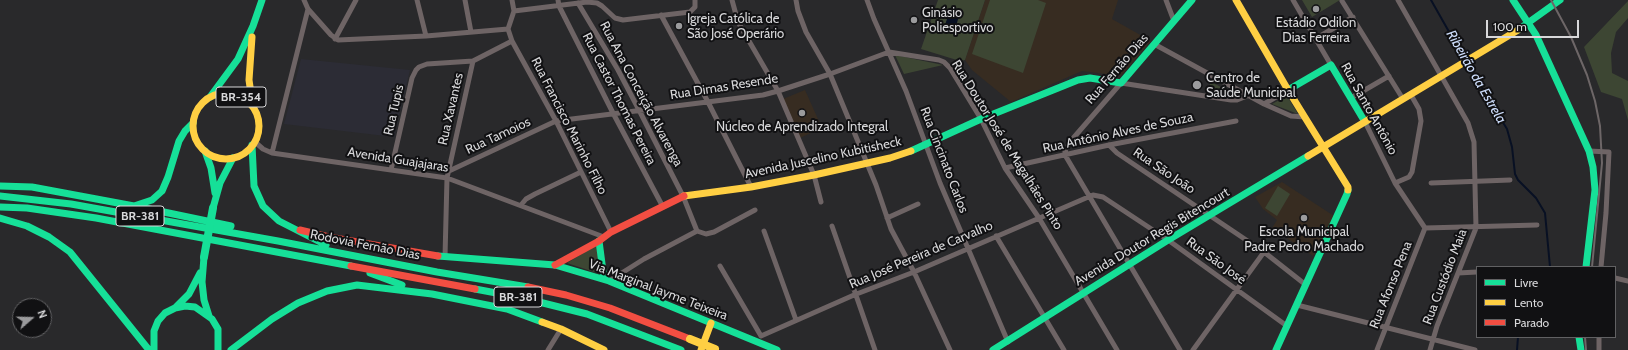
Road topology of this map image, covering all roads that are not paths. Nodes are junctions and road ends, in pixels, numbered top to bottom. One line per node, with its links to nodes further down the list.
1 (262, 0): 28 (main road, BR-354)
2 (304, 0): 22 (street)
3 (356, 0): 32 (street)
4 (417, 0): 31 (street)
5 (465, 0): 30 (street)
6 (512, 0): 23 (street)
7 (695, 0): 24 (street)
8 (732, 0): 44 (street)
9 (796, 0): 39 (street)
10 (868, 0): 36 (street, Rua Cincinato Carlos)
11 (1166, 0): 26 (street)
12 (1192, 0): 26 (main road, Rua Fernão Dias)
13 (1236, 0): 43 (main road)
14 (1293, 0): 33 (street, Rua Santo Antônio)
15 (1398, 0): 41 (street, Rua Custódio Maia)
16 (1514, 0): 27 (main road)
17 (587, 1): 21 (street); 24 (street)
18 (1342, 1): 25 (street)
19 (1555, 1): 27 (main road, Avenida Doutor Regis Bitencourt)
20 (559, 3): 21 (street); 23 (street); 54 (street, Rua Castor Thomas Pereira)
21 (578, 3): 53 (street, Rua Ana Conceição Alvarenga)
22 (308, 9): 32 (street); 67 (street)
23 (514, 11): 29 (street)
24 (661, 14): 50 (street)
25 (1352, 17): 33 (street); 40 (street)
26 (1174, 21): 35 (main road, Rua Fernão Dias)
27 (1529, 23): 41 (main road, Avenida Doutor Regis Bitencourt); 66 (main road)
28 (253, 26): 47 (main road, BR-354); 52 (main road, BR-354)
29 (508, 29): 30 (street); 34 (street, Rua Francisco Marinho Filho)
30 (471, 32): 31 (street)
31 (426, 36): 32 (street)
32 (335, 39)
33 (1315, 39): 38 (street, Rua Santo Antônio)
34 (512, 41): 37 (street); 57 (street, Rua Francisco Marinho Filho)
35 (1154, 44): 42 (main road, Rua Fernão Dias); 46 (street)
36 (888, 52): 39 (street, Rua Dimas Resende); 56 (street, Rua Doutor José de Magalhães Pinto); 62 (street, Rua Cincinato Carlos)
37 (473, 61): 72 (street, Rua Tupis); 73 (street, Rua Xavantes)
38 (1331, 66): 43 (main road); 48 (main road, Rua Santo Antônio)
39 (830, 74): 44 (street, Rua Dimas Resende); 70 (street)
40 (1389, 76): 48 (street); 49 (street)
41 (1442, 76): 45 (main road, Avenida Doutor Regis Bitencourt); 78 (street, Rua Custódio Maia)
42 (1121, 83): 46 (street); 56 (main road, Avenida Juscelino Kubitisheck); 68 (street, Rua Fernão Dias)
43 (1288, 90): 51 (street); 55 (main road)
44 (778, 92): 50 (street, Rua Dimas Resende); 75 (street)
45 (1411, 95): 49 (main road, Avenida Doutor Regis Bitencourt); 79 (street)
46 (1247, 96): 51 (street)
47 (210, 97): 52 (main road, BR-354); 60 (main road, BR-354)
48 (1351, 98): 59 (main road, Rua Santo Antônio)
49 (1403, 99): 59 (main road, Avenida Doutor Regis Bitencourt)
50 (708, 102): 53 (street, Rua Dimas Resende); 82 (street)
51 (1264, 104): 55 (street)
52 (253, 108): 61 (main road, BR-354)
53 (639, 110): 54 (street, Rua Dimas Resende); 84 (street, Rua Ana Conceição Alvarenga)
54 (613, 112): 57 (street, Rua Dimas Resende); 92 (street, Rua Castor Thomas Pereira)
55 (1305, 117): 64 (main road)
56 (981, 119): 62 (main road, Avenida Juscelino Kubitisheck); 71 (street, Rua Doutor José de Magalhães Pinto)
57 (556, 121): 73 (street, Rua Tamoios); 74 (street, Rua Francisco Marinho Filho)
58 (1236, 121): 63 (street, Rua Antônio Alves de Souza)
59 (1365, 122): 64 (main road, Avenida Doutor Regis Bitencourt); 79 (street, Rua Santo Antônio)
60 (193, 123): 65 (main road); 90 (main road)
61 (254, 144): 67 (street, Avenida Guajajaras); 69 (main road); 100 (main road)
62 (927, 144): 70 (main road, Avenida Juscelino Kubitisheck); 110 (street, Rua Cincinato Carlos)
63 (1109, 145): 68 (street, Rua Antônio Alves de Souza); 94 (street, Rua São João)
64 (1324, 148): 94 (main road, Avenida Doutor Regis Bitencourt); 127 (main road)
65 (205, 151): 69 (main road); 87 (main road)
66 (1588, 151): 118 (main road); 119 (street)
67 (272, 153): 72 (street, Avenida Guajajaras)
68 (1065, 156): 71 (street, Rua Antônio Alves de Souza); 85 (street)
69 (233, 158): 87 (main road)
70 (867, 162): 75 (main road, Avenida Juscelino Kubitisheck); 96 (street)
71 (1006, 168): 97 (street, Rua Doutor José de Magalhães Pinto)
72 (391, 170): 76 (street, Avenida Guajajaras)
73 (449, 171): 76 (street, Rua Xavantes)
74 (581, 172): 89 (street); 104 (street, Rua Francisco Marinho Filho)
75 (814, 175): 82 (main road, Avenida Juscelino Kubitisheck); 86 (street)
76 (447, 178): 89 (street, Avenida Guajajaras); 113 (street, Rua Xavantes)
77 (1510, 180): 78 (street)
78 (1475, 181): 80 (street); 102 (street, Rua Custódio Maia)
79 (1395, 183): 101 (street, Rua Santo Antônio)
80 (1431, 183)
81 (0, 186): 90 (main road)
82 (750, 187): 84 (main road, Avenida Juscelino Kubitisheck)
83 (0, 196): 109 (main road, Rodovia Fernão Dias / BR-381)
84 (683, 196): 92 (main road, Avenida Juscelino Kubitisheck); 103 (street, Rua Ana Conceição Alvarenga)
85 (1090, 197): 97 (street, Rua José Pereira de Carvalho); 108 (street, Rua São José); 116 (street)
86 (821, 202)
87 (214, 204): 120 (main road, bridge)
88 (918, 204): 96 (street)
89 (521, 205): 107 (street, Avenida Guajajaras)
90 (134, 206): 109 (main road)
91 (0, 207): 114 (main road, Rodovia Fernão Dias / BR-381)
92 (663, 207): 104 (main road, Avenida Juscelino Kubitisheck)
93 (755, 210): 103 (street)
94 (1210, 216): 108 (main road, Avenida Doutor Regis Bitencourt); 111 (street, Rua São João)
95 (0, 218): 145 (main road)
96 (887, 218): 121 (street)
97 (1040, 218): 106 (street, Rua José Pereira de Carvalho); 129 (street, Rua Doutor José de Magalhães Pinto)
98 (1537, 225): 102 (street)
99 (832, 226): 131 (street)
100 (290, 227): 112 (main road); 113 (main road, Via Marginal Jayme Teixeira)
101 (1425, 228): 102 (street); 139 (street, Rua Afonso Pena)
102 (1476, 228): 123 (street, Rua Custódio Maia)
103 (697, 230): 125 (street)
104 (611, 232): 107 (main road, Avenida Juscelino Kubitisheck)
105 (764, 232): 136 (street)
106 (996, 236): 110 (street, Rua José Pereira de Carvalho); 135 (street)
107 (602, 239): 115 (main road, Avenida Juscelino Kubitisheck); 125 (main road)
108 (1168, 240): 116 (main road, Avenida Doutor Regis Bitencourt); 128 (street, Rua São José)
109 (278, 241): 112 (main road, Rodovia Fernão Dias / BR-381)
110 (967, 248): 121 (street, Rua José Pereira de Carvalho); 144 (street, Rua Cincinato Carlos)
111 (1264, 252): 127 (street, Rua São João); 128 (street)
112 (356, 256): 153 (main road, Rodovia Fernão Dias / BR-381, bridge)
113 (445, 257): 115 (main road, Via Marginal Jayme Teixeira)
114 (351, 265): 130 (main road); 151 (main road, Rodovia Fernão Dias / BR-381)
115 (555, 265): 125 (main road, Via Marginal Jayme Teixeira)
116 (1129, 265): 129 (main road, Avenida Doutor Regis Bitencourt); 160 (street)
117 (720, 266): 136 (street, Rua José Pereira de Carvalho)
118 (1586, 266)
119 (1601, 266)
120 (202, 267): 133 (main road); 134 (main road)
121 (914, 272): 131 (street, Rua José Pereira de Carvalho); 156 (street)
122 (1476, 272): 123 (street)
123 (1458, 273): 143 (street, Rua Custódio Maia)
124 (1616, 278): 126 (street)
125 (606, 280): 137 (main road, Via Marginal Jayme Teixeira)
126 (1628, 281)
127 (1306, 285): 132 (main road)
128 (1238, 290): 138 (street, Rua São José); 161 (street)
129 (1083, 293): 135 (main road, Avenida Doutor Regis Bitencourt); 159 (street, Rua Doutor José de Magalhães Pinto)
130 (432, 294): 140 (main road); 148 (main road)
131 (854, 295): 136 (street, Rua José Pereira de Carvalho); 155 (street)
132 (1297, 305): 138 (main road); 139 (street)
133 (174, 308): 134 (main road); 146 (main road)
134 (209, 316): 147 (main road)
135 (1044, 317): 144 (main road, Avenida Doutor Regis Bitencourt); 158 (street)
136 (796, 320)
137 (711, 324): 152 (main road); 154 (main road, Via Marginal Jayme Teixeira)
138 (1287, 326): 162 (main road)
139 (1385, 328): 143 (street); 163 (street, Rua Afonso Pena)
140 (561, 329): 149 (street); 150 (main road)
141 (1580, 338): 166 (main road)
142 (1599, 338): 167 (street)
143 (1433, 339): 164 (street, Rua Custódio Maia); 165 (street)
144 (1008, 342): 157 (main road, Avenida Doutor Regis Bitencourt)
145 (149, 350)
146 (154, 350)
147 (218, 350)
148 (230, 350)
149 (548, 350)
150 (604, 350)
151 (681, 350)
152 (702, 350)
153 (716, 350)
154 (777, 350)
155 (875, 350)
156 (950, 350)
157 (993, 350)
158 (1064, 350)
159 (1117, 350)
160 (1180, 350)
161 (1193, 350)
162 (1276, 350)
163 (1376, 350)
164 (1430, 350)
165 (1475, 350)
166 (1581, 350)
167 (1599, 350)

